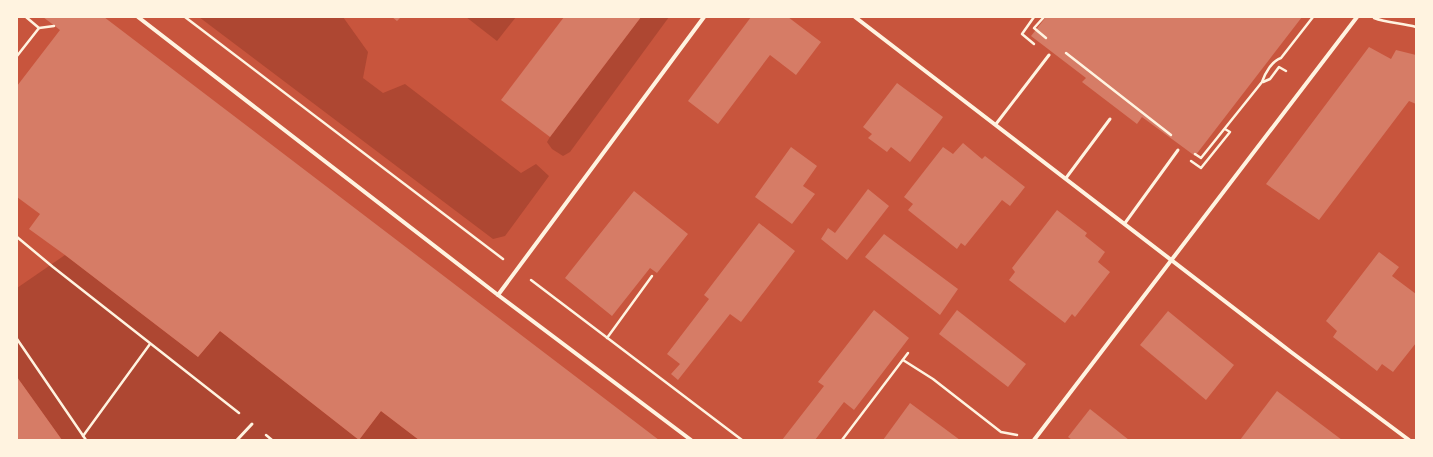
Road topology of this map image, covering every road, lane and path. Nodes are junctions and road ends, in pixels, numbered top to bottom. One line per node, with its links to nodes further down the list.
1 (26, 17): 13 (path)
2 (138, 17): 33 (street)
3 (185, 17): 31 (path)
4 (704, 17): 31 (street)
5 (855, 17): 21 (street)
6 (1034, 17): 16 (path)
7 (1044, 17): 14 (path)
8 (1313, 17): 19 (path)
9 (1357, 17): 30 (street)
10 (1372, 17): 12 (path)
11 (54, 26): 13 (path)
12 (1416, 27)
13 (39, 28): 17 (path)
14 (1048, 40)
15 (1061, 49): 23 (path)
16 (1049, 55): 21 (lane)
17 (17, 56)
18 (1286, 71): 19 (path)
19 (1262, 82): 22 (path)
20 (1110, 119): 27 (lane)
21 (996, 124): 27 (street)
22 (1225, 129): 25 (path); 26 (path)
23 (1172, 135)
24 (1178, 150): 28 (lane)
25 (1190, 150)
26 (1209, 158)
27 (1066, 178): 28 (street)
28 (1125, 223): 30 (street)
29 (17, 237): 36 (path)
30 (1172, 260): 41 (street); 48 (street)
31 (517, 269): 33 (street); 34 (path)
32 (652, 276): 34 (path)
33 (498, 295): 45 (street)
34 (607, 338): 46 (path)
35 (17, 339): 40 (path)
36 (150, 344): 39 (path); 40 (path)
37 (908, 353): 38 (path)
38 (903, 360): 41 (path); 47 (path)
39 (252, 424): 43 (lane); 44 (path)
40 (84, 436): 42 (path)
41 (1034, 439)
42 (86, 440)
43 (237, 440)
44 (272, 440)
45 (691, 440)
46 (742, 440)
47 (842, 440)
48 (1409, 440)

